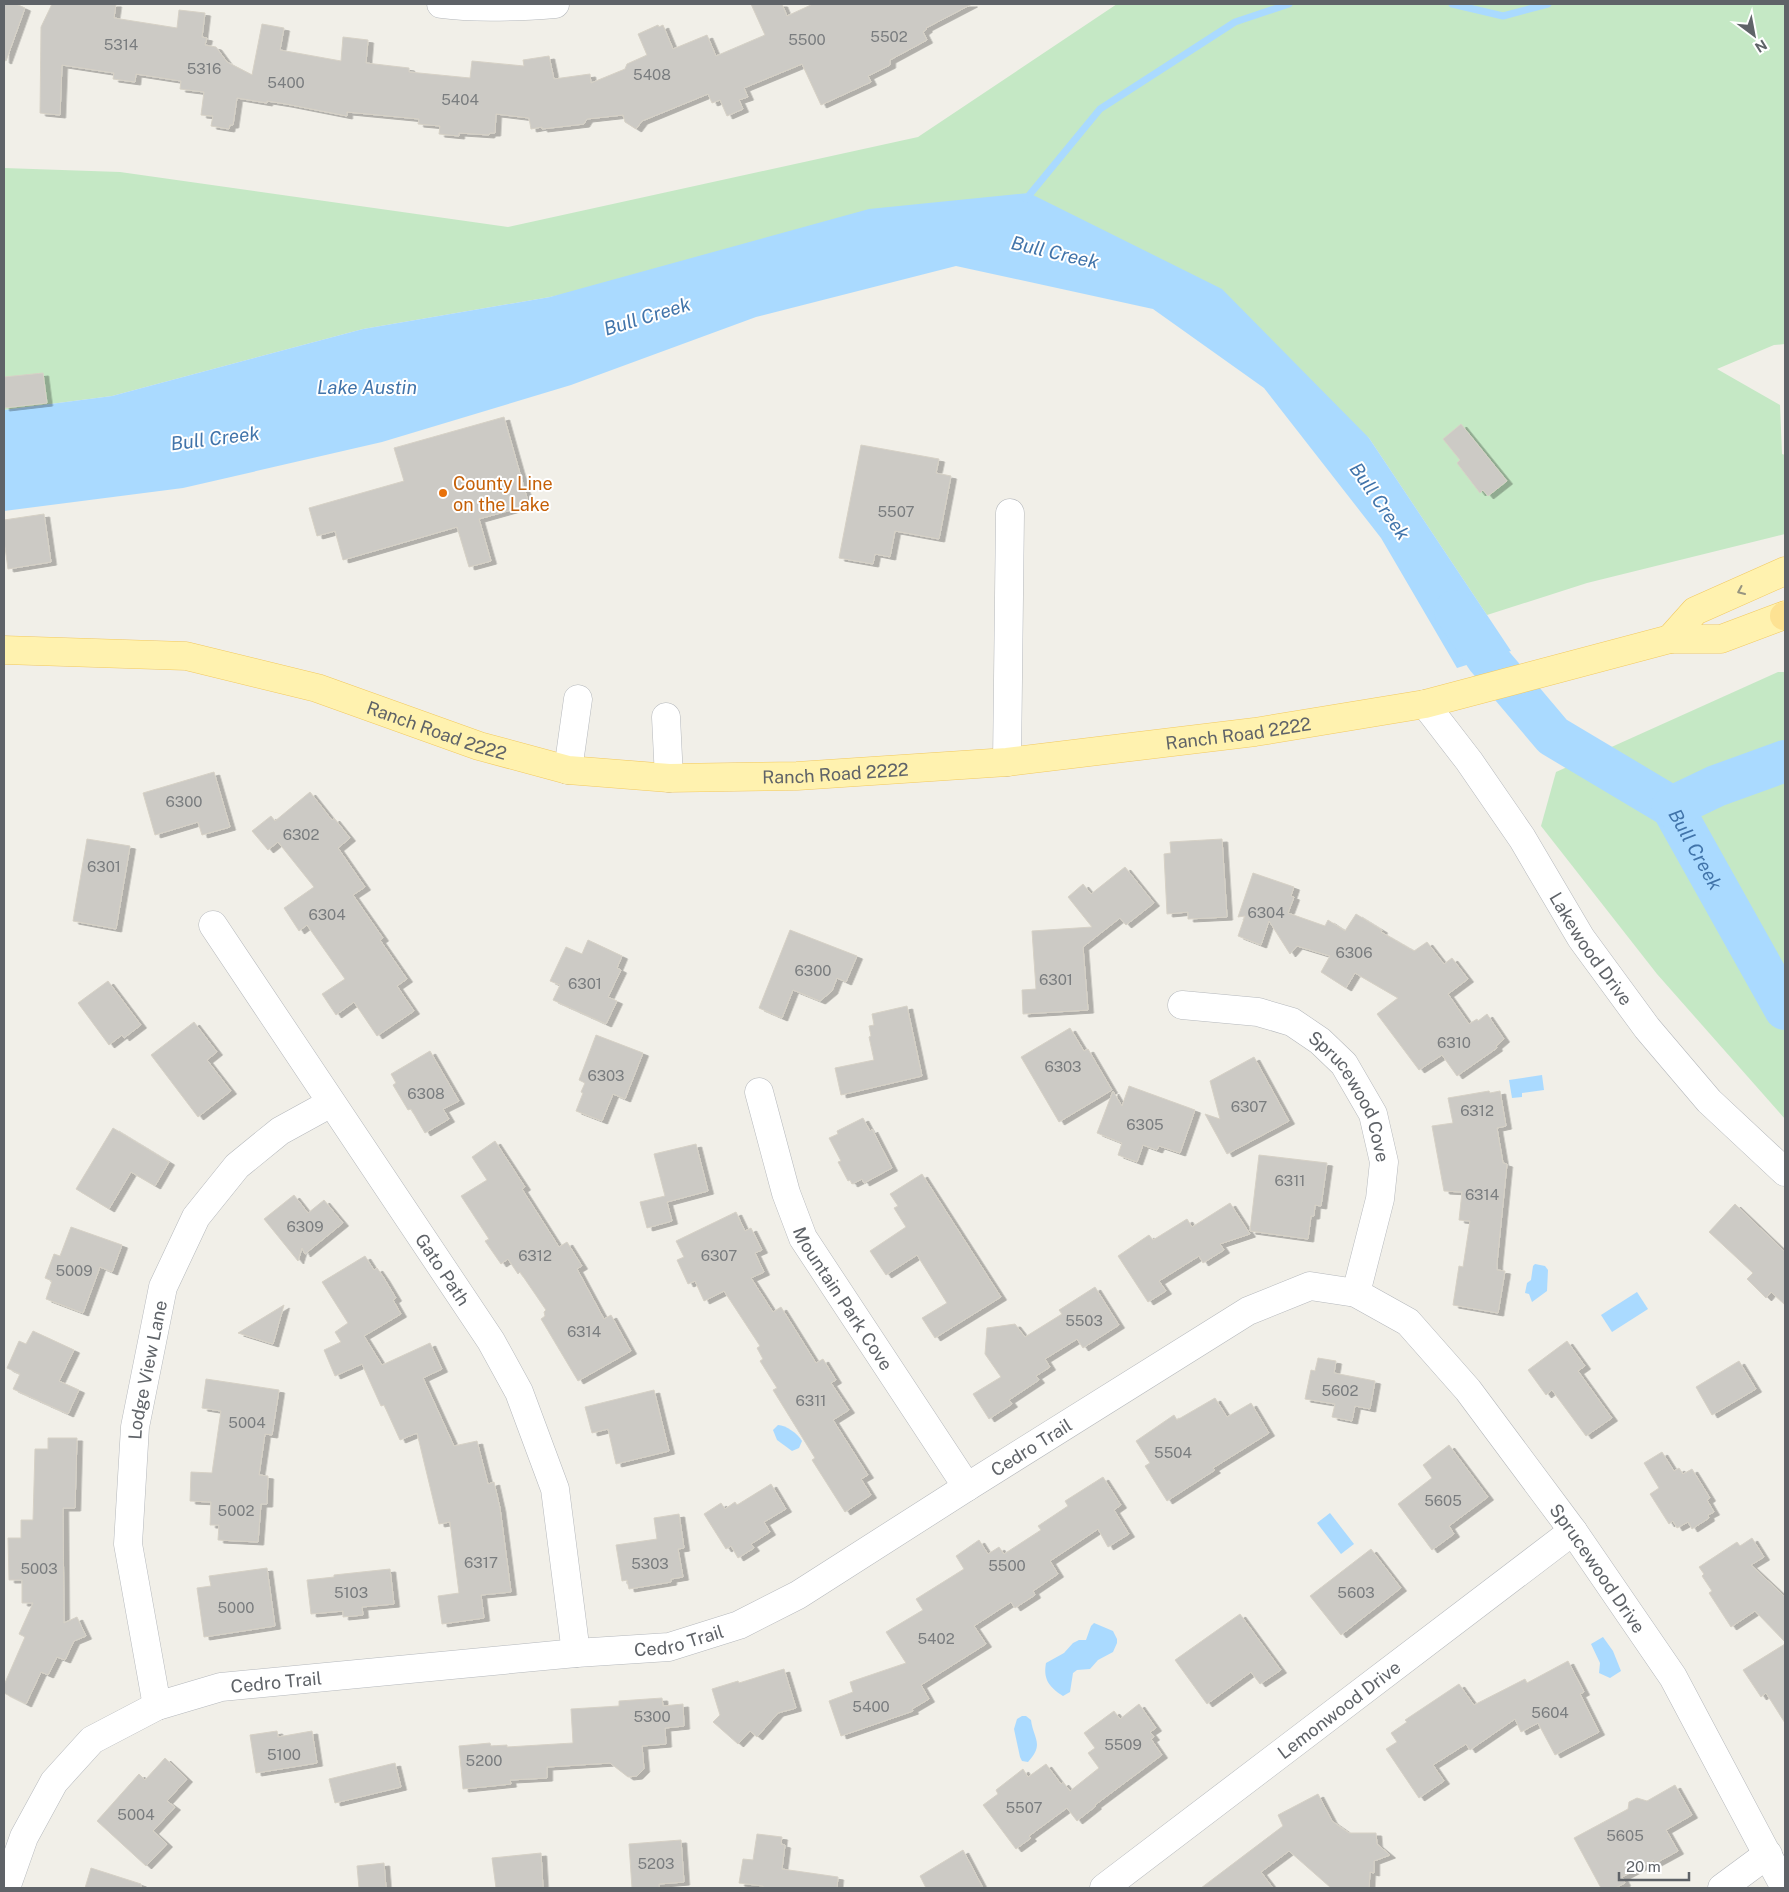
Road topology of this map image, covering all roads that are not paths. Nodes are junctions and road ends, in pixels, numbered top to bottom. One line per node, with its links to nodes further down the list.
1 (440, 4): 2 (street)
2 (555, 4)
3 (1010, 513): 11 (street)
4 (1785, 571): 6 (main road, one-way to 6)
5 (1785, 616): 6 (main road, Ranch Road 2222)
6 (1670, 639): 9 (main road, Ranch Road 2222)
7 (4, 650): 12 (main road, Ranch Road 2222)
8 (578, 699): 12 (street)
9 (1425, 704): 11 (main road, Ranch Road 2222); 18 (street, Lakewood Drive)
10 (666, 717): 13 (street)
11 (1007, 762): 13 (main road, Ranch Road 2222)
12 (568, 770): 13 (main road, Ranch Road 2222)
13 (669, 778)
14 (213, 925): 17 (street, Gato Path)
15 (1182, 1005): 19 (street, Sprucewood Cove)
16 (759, 1092): 20 (street, Mountain Park Cove)
17 (331, 1103): 22 (street, Gato Path); 23 (street, Lodge View Lane)
18 (1785, 1172)
19 (1356, 1294): 20 (street, Cedro Trail); 21 (street, Sprucewood Drive)
20 (967, 1487): 22 (street, Cedro Trail)
21 (1574, 1531): 24 (street, Sprucewood Drive); 26 (street, Lemonwood Drive)
22 (576, 1653): 23 (street, Cedro Trail)
23 (157, 1706): 25 (street, Cedro Trail)
24 (1768, 1854): 27 (street); 28 (street, Sprucewood Drive)
25 (6, 1888)
26 (1104, 1888)
27 (1722, 1888)
28 (1785, 1888)

